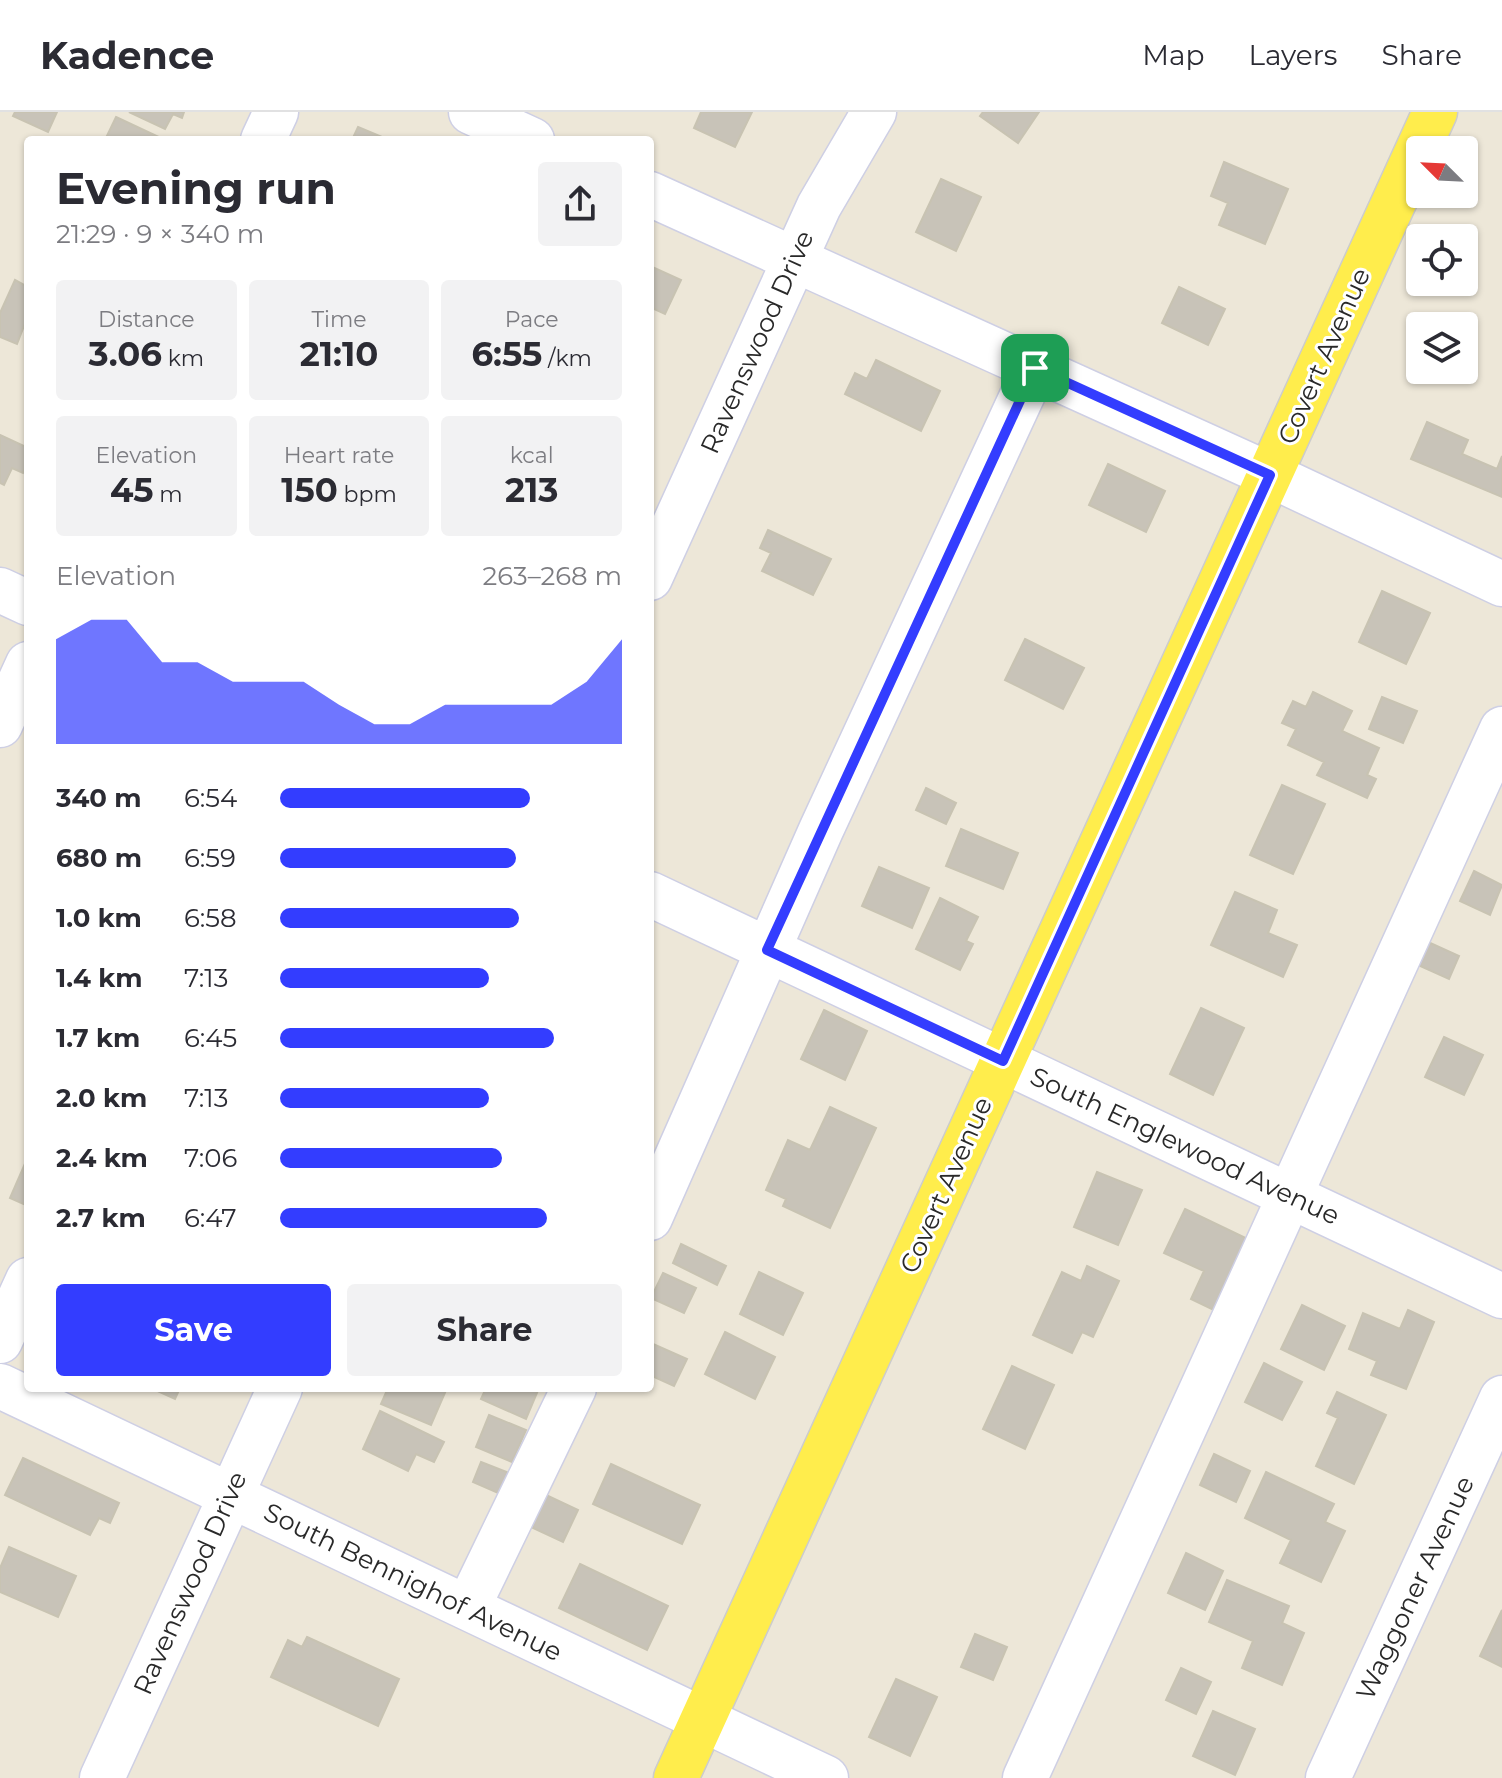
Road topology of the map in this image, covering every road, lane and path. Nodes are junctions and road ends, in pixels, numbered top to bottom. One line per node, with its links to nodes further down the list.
1 (276, 112): 5 (street)
2 (471, 112): 6 (street)
3 (874, 112): 8 (street, Ravenswood Drive)
4 (1435, 112): 10 (main road, Covert Avenue)
5 (265, 136)
6 (523, 136)
7 (654, 196): 8 (street)
8 (794, 259): 9 (street); 11 (street, Ravenswood Drive)
9 (1035, 368): 10 (street); 19 (street)
10 (1270, 475): 12 (street); 20 (main road, Covert Avenue)
11 (654, 569)
12 (1502, 584)
13 (0, 590): 14 (street)
14 (24, 601)
15 (24, 673): 16 (street)
16 (0, 725)
17 (1502, 729): 21 (street)
18 (654, 896): 19 (street, South Englewood Avenue)
19 (767, 950): 20 (street, South Englewood Avenue); 22 (street)
20 (1003, 1061): 21 (street, South Englewood Avenue); 32 (main road, Covert Avenue)
21 (1290, 1196): 24 (street, South Englewood Avenue); 36 (street)
22 (654, 1209)
23 (24, 1289): 25 (street)
24 (1502, 1296)
25 (0, 1341)
26 (0, 1386): 30 (street, South Bennighof Avenue)
27 (278, 1392): 30 (street, Ravenswood Drive)
28 (572, 1392): 31 (street)
29 (1502, 1398): 37 (street, Waggoner Avenue)
30 (231, 1494): 31 (street, South Bennighof Avenue); 33 (street, Ravenswood Drive)
31 (468, 1607): 32 (street, South Bennighof Avenue)
32 (702, 1722): 34 (main road, Covert Avenue); 35 (street, South Bennighof Avenue)
33 (102, 1778)
34 (676, 1778)
35 (826, 1778)
36 (1025, 1778)
37 (1328, 1778)

